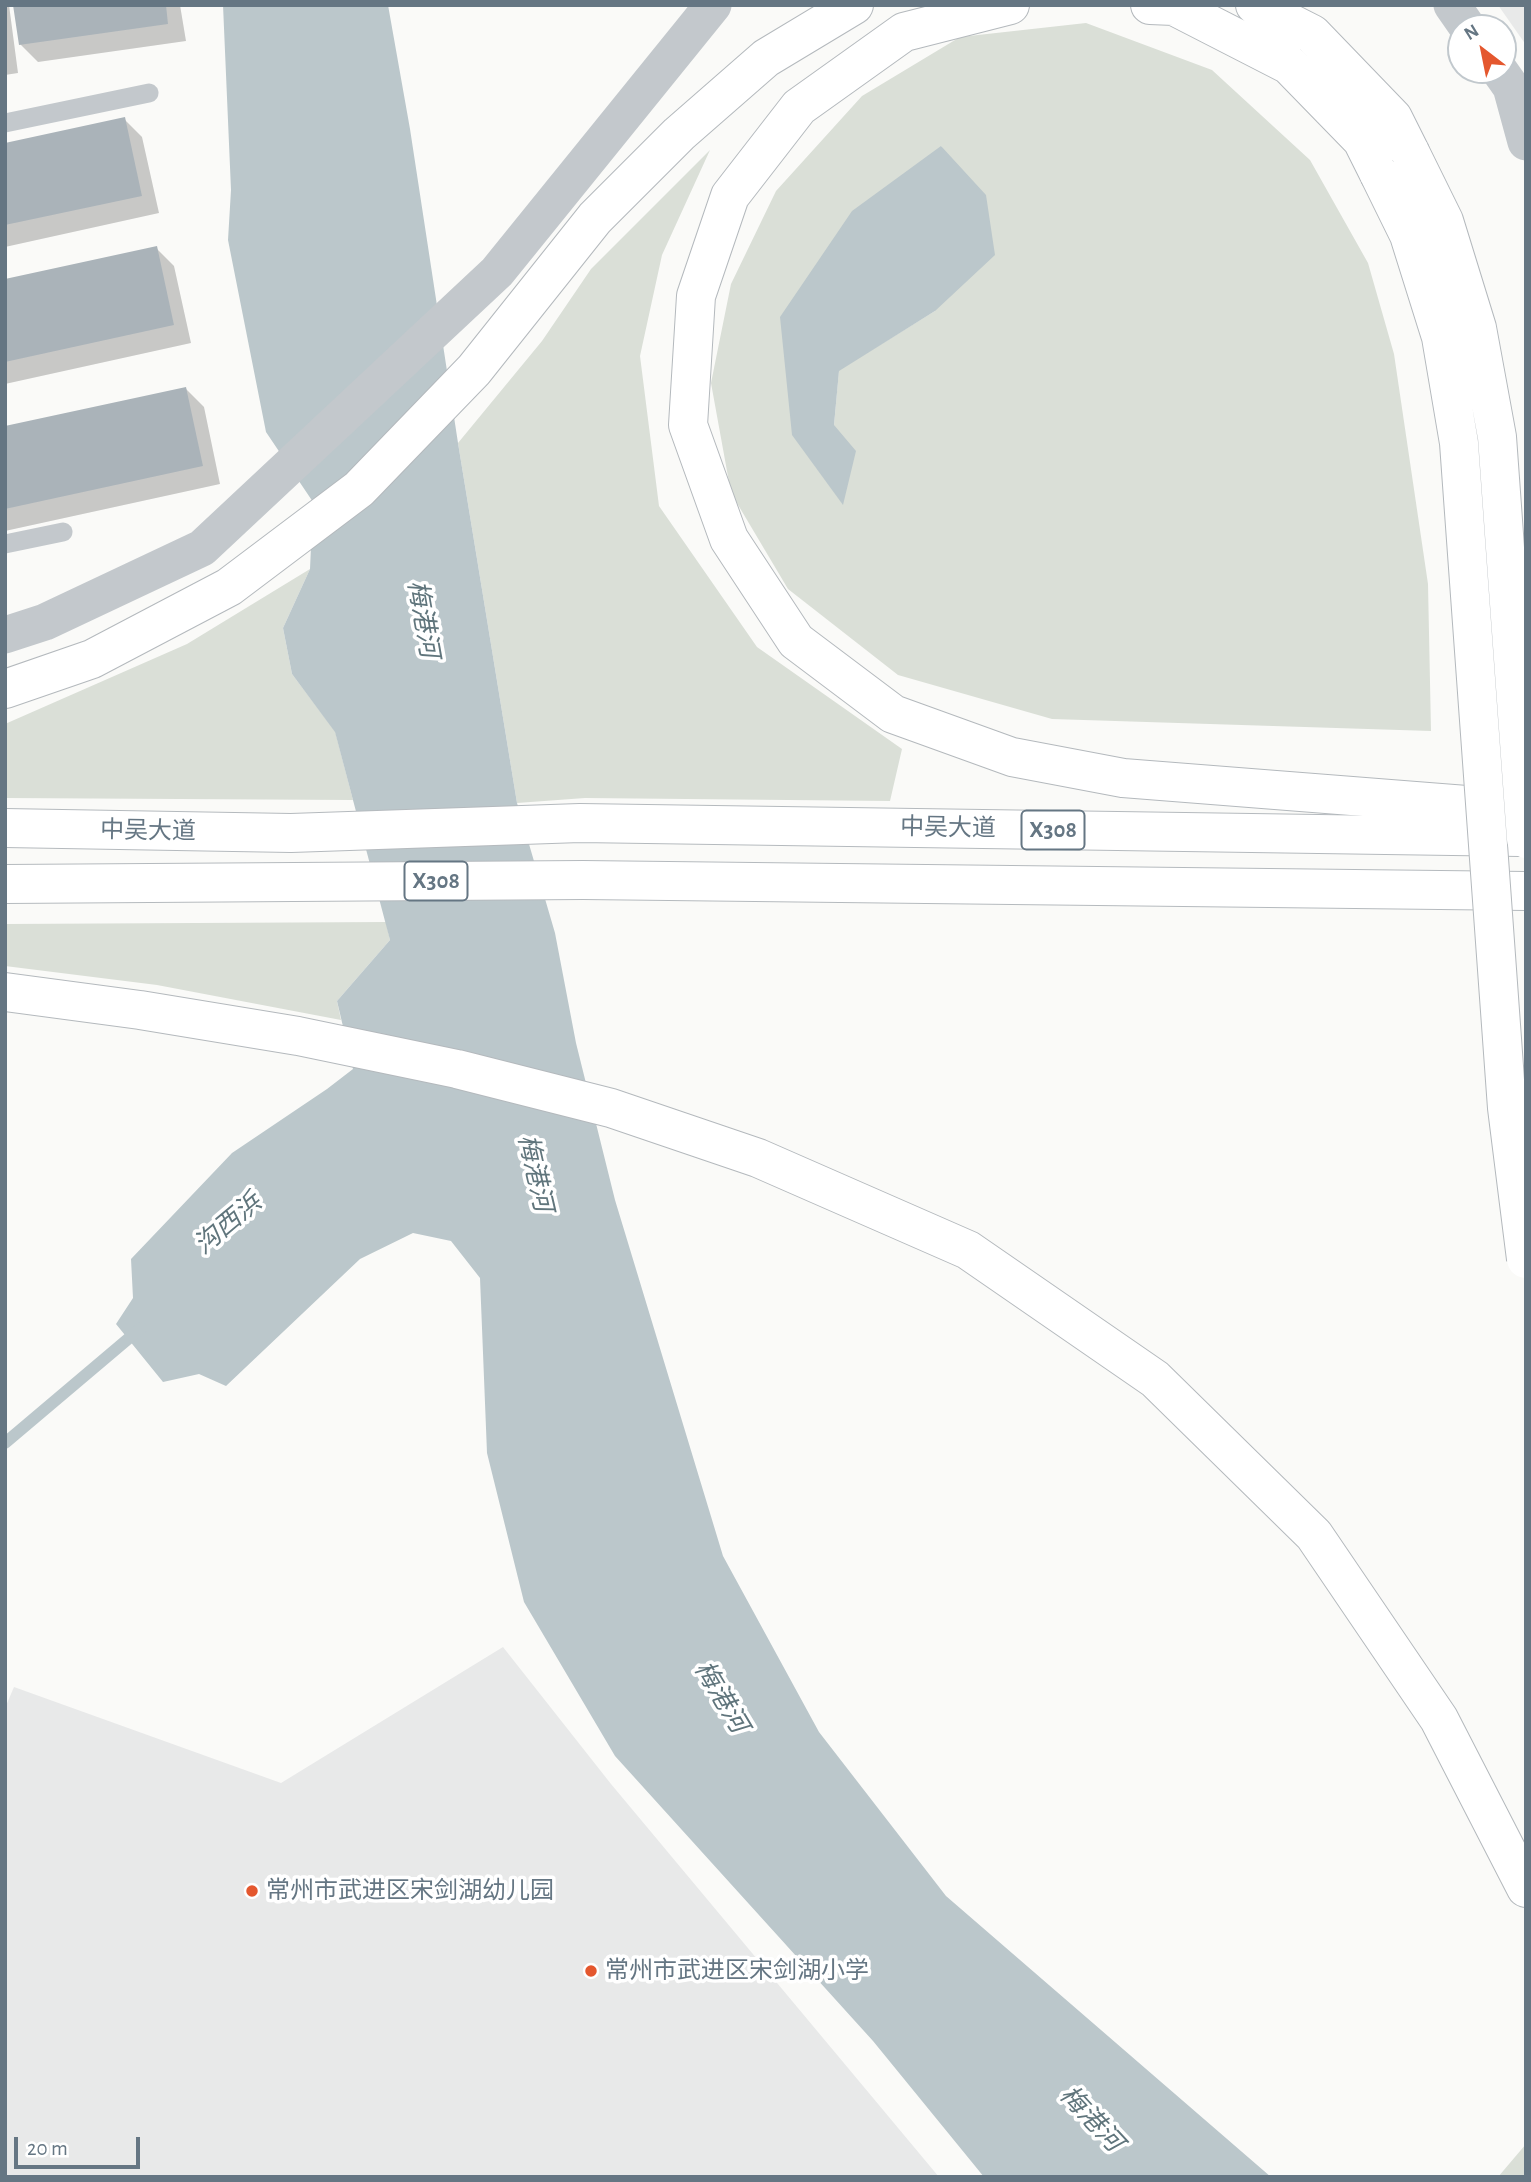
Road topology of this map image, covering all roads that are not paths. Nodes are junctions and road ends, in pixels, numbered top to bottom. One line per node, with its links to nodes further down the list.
1 (713, 5): 12 (street)
2 (854, 5): 13 (main road)
3 (1010, 5): 14 (main road)
4 (1150, 5): 20 (main road, bridge)
5 (1255, 5): 16 (main road, bridge)
6 (1509, 84): 9 (street)
7 (149, 93): 8 (lane)
8 (5, 123)
9 (1526, 142)
10 (63, 532): 11 (lane)
11 (5, 544)
12 (5, 635)
13 (5, 690)
14 (1526, 810)
15 (5, 828): 16 (main road, 中吴大道 / X308)
16 (1526, 838)
17 (5, 884): 18 (main road, X308)
18 (1526, 891)
19 (5, 992): 21 (main road)
20 (1526, 1259)
21 (1526, 1888)

